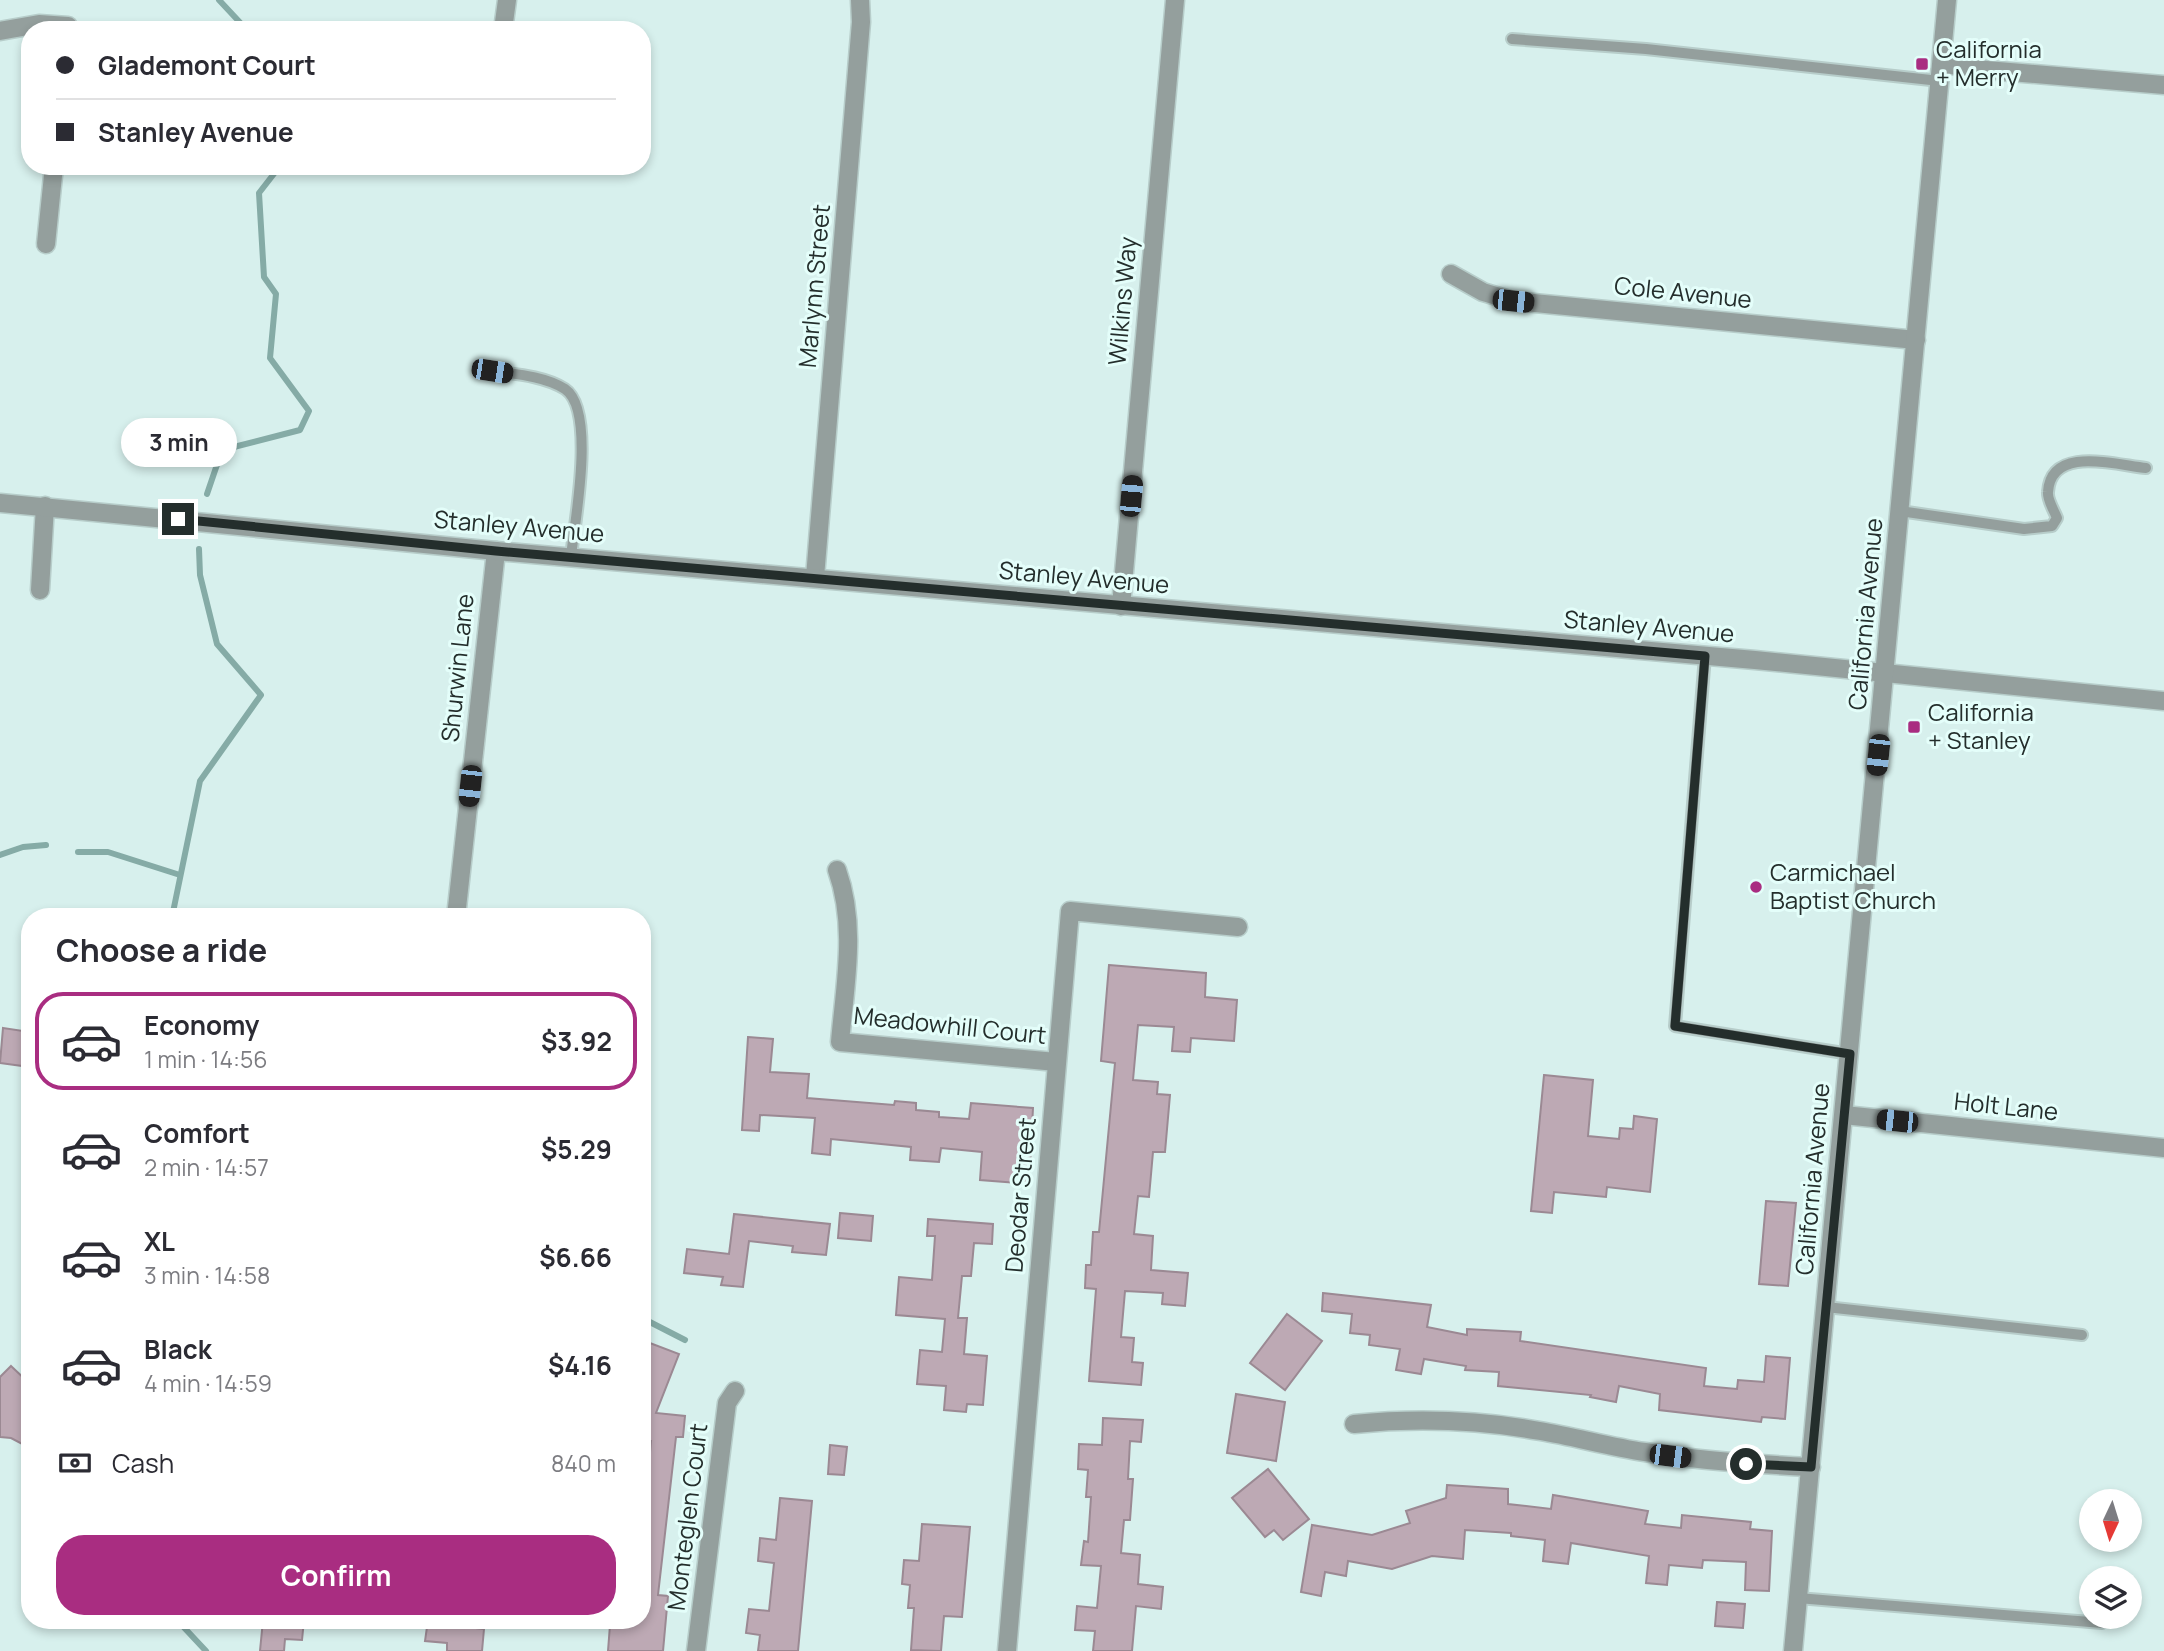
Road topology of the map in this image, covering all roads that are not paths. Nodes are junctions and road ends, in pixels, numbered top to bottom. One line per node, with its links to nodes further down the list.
1 (507, 0): 5 (street)
2 (860, 0): 23 (street, Marlynn Street)
3 (1175, 0): 25 (street, Wilkins Way)
4 (1947, 0): 9 (street, California Avenue)
5 (504, 21)
6 (21, 27): 7 (street)
7 (0, 30)
8 (1512, 39): 10 (lane)
9 (1942, 62): 10 (street, California Avenue); 11 (street)
10 (1940, 82): 15 (street, California Avenue)
11 (2164, 85)
12 (53, 175): 13 (street)
13 (46, 244)
14 (1451, 274): 15 (street, Cole Avenue)
15 (1916, 340): 20 (street, California Avenue)
16 (492, 371): 22 (lane)
17 (2146, 468): 20 (lane)
18 (0, 503): 19 (street, Stanley Avenue)
19 (46, 506): 21 (street, Stanley Avenue); 24 (street)
20 (1900, 511): 27 (street, California Avenue)
21 (496, 551): 22 (street, Stanley Avenue); 30 (street, Shurwin Lane)
22 (571, 556): 23 (street, Stanley Avenue)
23 (815, 577): 25 (street, Stanley Avenue)
24 (40, 590)
25 (1121, 606): 26 (street, Stanley Avenue)
26 (1705, 656): 27 (street, Stanley Avenue); 32 (lane)
27 (1885, 673): 28 (street, Stanley Avenue); 32 (street, California Avenue)
28 (2164, 701)
29 (837, 870): 33 (street, Meadowhill Court)
30 (457, 908)
31 (1238, 927): 33 (street, Deodar Street)
32 (1850, 1054): 34 (street, California Avenue)
33 (1056, 1062): 44 (street, Deodar Street)
34 (1844, 1115): 35 (street, Holt Lane); 36 (street, California Avenue)
35 (2164, 1148)
36 (1826, 1307): 37 (lane); 40 (street, California Avenue)
37 (2082, 1335)
38 (735, 1391): 43 (street, Monteglen Court)
39 (1353, 1424): 40 (street)
40 (1811, 1467): 41 (street, California Avenue)
41 (1798, 1598): 42 (lane); 45 (street, California Avenue)
42 (2079, 1621)
43 (696, 1651)
44 (1007, 1651)
45 (1793, 1651)

